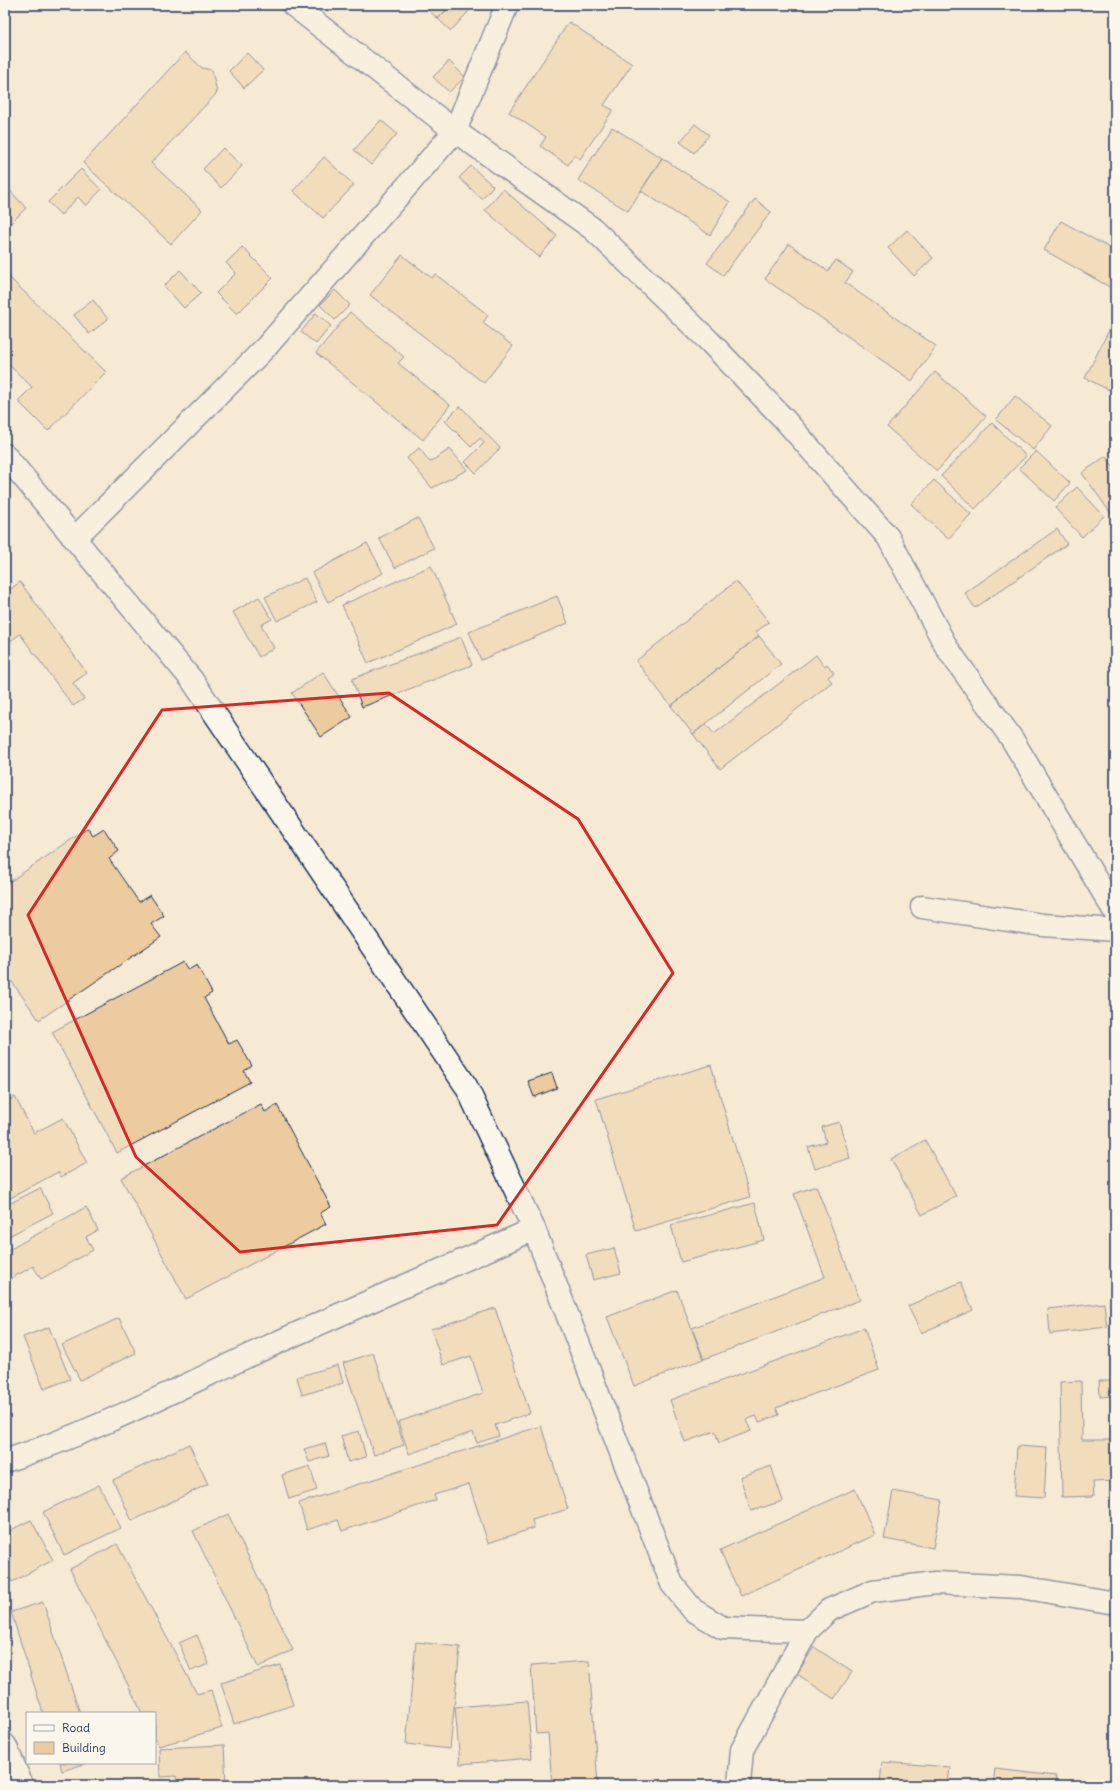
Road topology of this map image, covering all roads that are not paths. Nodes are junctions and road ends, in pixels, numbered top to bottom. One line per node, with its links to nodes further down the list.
1 (292, 5): 3 (street)
2 (507, 5): 3 (street)
3 (455, 131): 5 (street); 7 (street)
4 (5, 455): 5 (street)
5 (75, 538): 9 (street)
6 (922, 907): 8 (street)
7 (1115, 912)
8 (1115, 930)
9 (534, 1229): 10 (street); 12 (street)
10 (5, 1461)
11 (1115, 1603): 12 (street)
12 (807, 1631): 15 (street)
13 (5, 1745): 14 (street)
14 (22, 1785)
15 (739, 1785)

